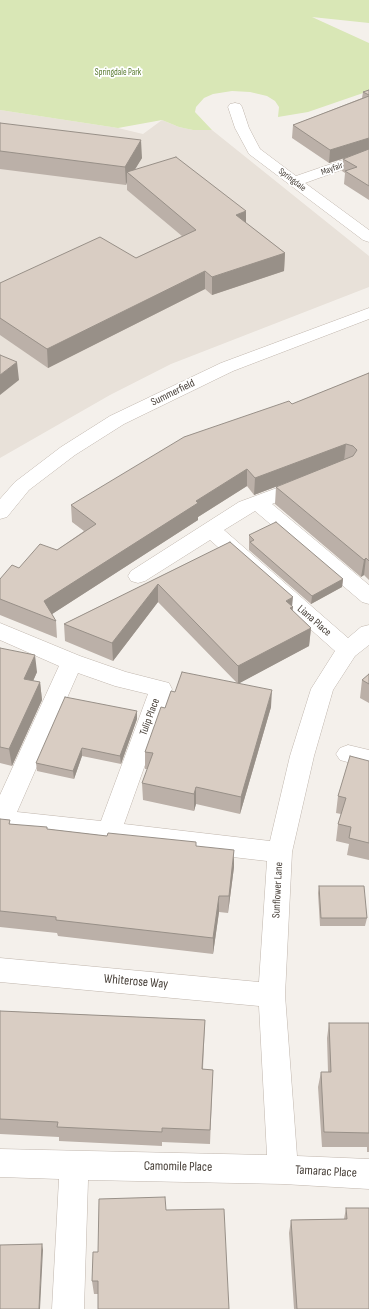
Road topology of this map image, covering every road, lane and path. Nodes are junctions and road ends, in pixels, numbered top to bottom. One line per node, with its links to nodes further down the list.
1 (235, 107): 3 (street, Springdale)
2 (369, 155): 3 (street, Mayfair)
3 (294, 182): 4 (street, Springdale)
4 (369, 236)
5 (369, 313): 8 (street, Summerfield)
6 (322, 476): 7 (street)
7 (257, 502): 9 (street); 11 (street)
8 (0, 512)
9 (210, 529): 10 (street); 14 (street, Liana Place)
10 (138, 576)
11 (369, 597)
12 (0, 631): 15 (street, Tulip Place)
13 (369, 634): 14 (street, Sunflower Lane)
14 (347, 650): 18 (street, Sunflower Lane)
15 (72, 662): 16 (street); 17 (street, Tulip Place)
16 (0, 820): 17 (street)
17 (109, 832): 18 (street)
18 (280, 852): 20 (street, Sunflower Lane)
19 (0, 970): 20 (street, Whiterose Way)
20 (272, 995): 23 (street, Sunflower Lane)
21 (0, 1163): 22 (street, Camomile Place)
22 (74, 1165): 23 (street, Camomile Place); 25 (street)
23 (282, 1170): 24 (street, Tamarac Place)
24 (369, 1174)
25 (68, 1309)

